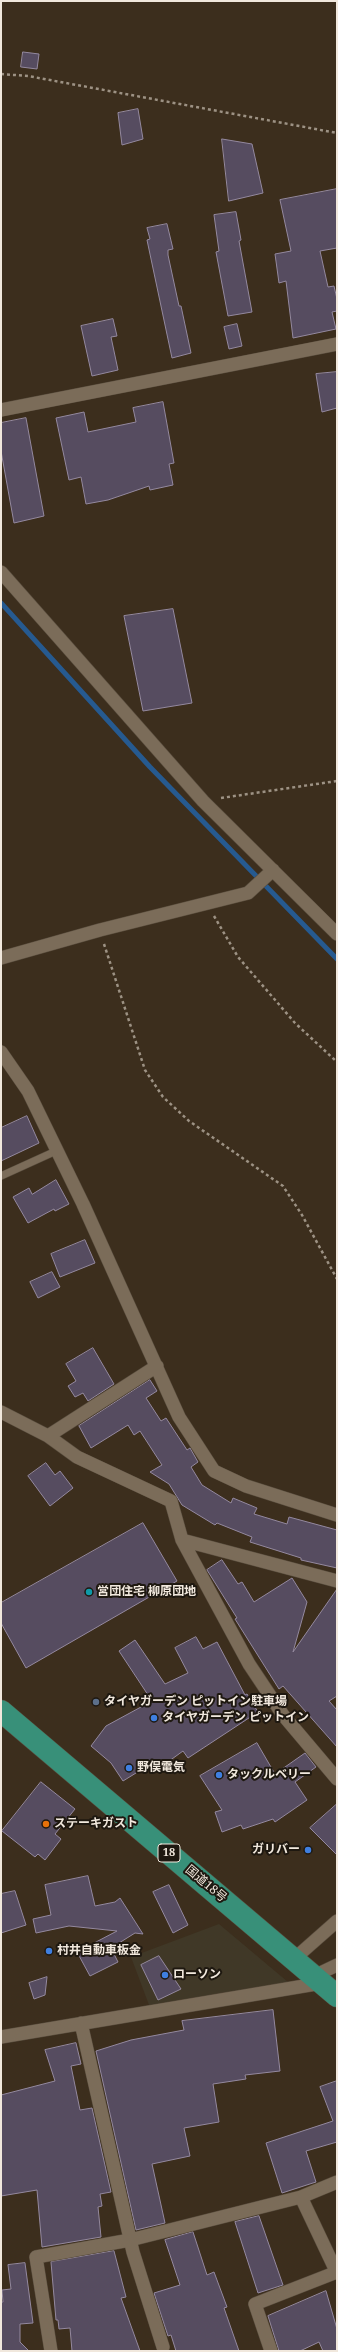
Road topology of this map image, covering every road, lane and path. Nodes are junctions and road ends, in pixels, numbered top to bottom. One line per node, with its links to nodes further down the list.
1 (1, 74): 2 (path)
2 (337, 133)
3 (337, 344): 4 (street)
4 (1, 410)
5 (1, 572): 7 (street)
6 (337, 781): 7 (path)
7 (203, 801): 8 (street)
8 (269, 873): 9 (street); 11 (street)
9 (206, 903): 10 (street); 14 (path)
10 (100, 930): 12 (street); 17 (path)
11 (337, 934)
12 (1, 958)
13 (1, 1052): 15 (street)
14 (337, 1062)
15 (56, 1151): 16 (lane); 18 (street)
16 (1, 1176)
17 (337, 1279)
18 (157, 1366): 20 (street); 21 (street)
19 (1, 1412): 20 (street)
20 (48, 1436): 22 (street)
21 (337, 1515)
22 (182, 1540): 23 (street); 25 (street)
23 (337, 1581)
24 (1, 1711): 27 (highway, 国道18号 / 18)
25 (337, 1778)
26 (337, 1921): 27 (street)
27 (294, 1959): 29 (highway, 国道18号 / 18)
28 (337, 1965): 29 (street)
29 (324, 1985): 30 (street)
30 (81, 2023): 31 (street); 34 (street)
31 (1, 2037)
32 (337, 2182): 33 (street)
33 (301, 2197): 34 (street); 35 (street)
34 (130, 2240): 36 (street); 37 (street)
35 (337, 2272): 38 (street)
36 (163, 2347)
37 (51, 2351)
38 (271, 2351)

